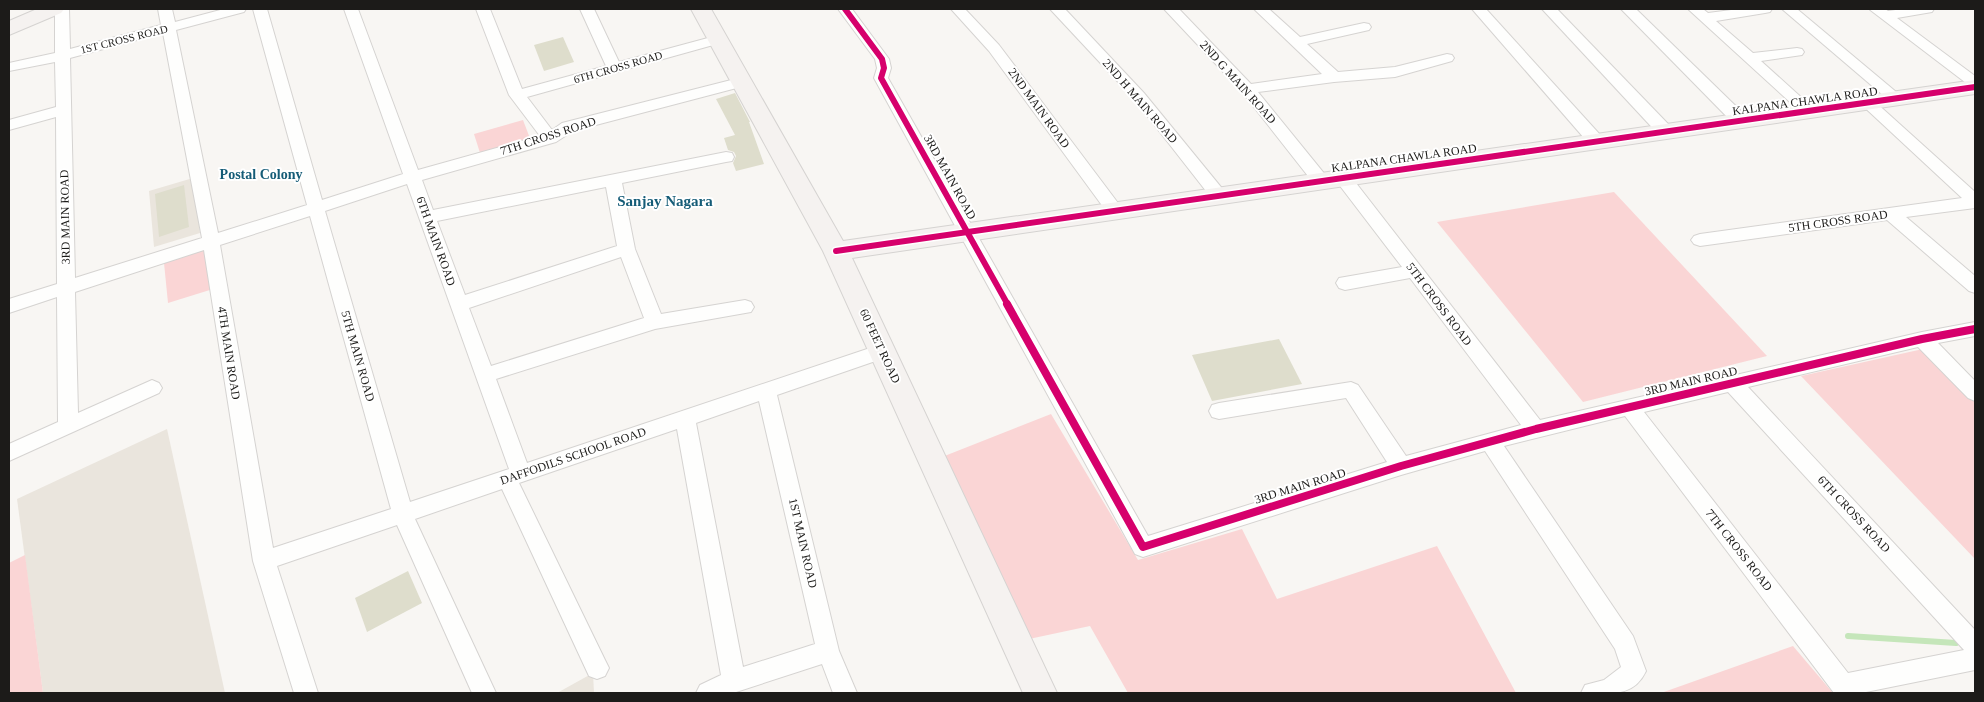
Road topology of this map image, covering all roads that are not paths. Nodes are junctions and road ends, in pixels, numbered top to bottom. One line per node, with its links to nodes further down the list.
1 (54, 9): 26 (street)
2 (62, 9): 30 (street, 3RD MAIN ROAD)
3 (165, 9): 25 (street, 4TH MAIN ROAD)
4 (239, 9): 25 (street, 1ST CROSS ROAD)
5 (260, 9): 56 (street, 5TH MAIN ROAD)
6 (351, 9): 51 (street, 6TH MAIN ROAD)
7 (483, 9): 40 (street)
8 (587, 9): 34 (street)
9 (701, 9): 27 (street, 60 FEET ROAD)
10 (845, 9): 60 (street, 3RD MAIN ROAD)
11 (958, 9): 57 (street, 2ND MAIN ROAD)
12 (1057, 9): 54 (street, 2ND H MAIN ROAD)
13 (1171, 9): 39 (street, 2ND G MAIN ROAD)
14 (1261, 9): 28 (street)
15 (1479, 9): 49 (street)
16 (1549, 9): 47 (street)
17 (1628, 9): 45 (street)
18 (1765, 9): 23 (street)
19 (1789, 9): 41 (street)
20 (1928, 9): 21 (street)
21 (1907, 10): 22 (street)
22 (1880, 12): 37 (street)
23 (1700, 14): 32 (street)
24 (1364, 27): 28 (street)
25 (169, 28): 30 (street, 1ST CROSS ROAD); 62 (street, 4TH MAIN ROAD)
26 (9, 29)
27 (718, 39): 34 (street, 6TH CROSS ROAD); 36 (street, 60 FEET ROAD)
28 (1296, 42): 35 (street)
29 (1797, 52): 32 (street)
30 (62, 54): 33 (street, 1ST CROSS ROAD); 43 (street, 3RD MAIN ROAD)
31 (1447, 58): 35 (street)
32 (1750, 58): 44 (street)
33 (9, 67)
34 (615, 68): 40 (street, 6TH CROSS ROAD)
35 (1334, 77): 39 (street)
36 (743, 82): 48 (street, 7TH CROSS ROAD); 64 (street, 60 FEET ROAD)
37 (1975, 83)
38 (1975, 88): 41 (street, KALPANA CHAWLA ROAD)
39 (1248, 89): 53 (street, 2ND G MAIN ROAD)
40 (517, 95): 48 (street)
41 (1896, 99): 42 (street, KALPANA CHAWLA ROAD)
42 (1868, 103): 44 (street, KALPANA CHAWLA ROAD); 55 (street)
43 (63, 110): 46 (street); 68 (street, 3RD MAIN ROAD)
44 (1808, 112): 45 (street, KALPANA CHAWLA ROAD)
45 (1741, 121): 47 (street, KALPANA CHAWLA ROAD)
46 (9, 125)
47 (1666, 132): 49 (street, KALPANA CHAWLA ROAD)
48 (550, 138): 51 (street, 7TH CROSS ROAD)
49 (1596, 142): 53 (street, KALPANA CHAWLA ROAD)
50 (726, 157): 52 (street)
51 (412, 177): 56 (street, 7TH CROSS ROAD); 59 (street, 6TH MAIN ROAD)
52 (613, 178): 59 (street); 63 (street)
53 (1332, 180): 54 (street, KALPANA CHAWLA ROAD); 65 (street, 5TH CROSS ROAD)
54 (1219, 196): 57 (street, KALPANA CHAWLA ROAD)
55 (1975, 201): 58 (street, 5TH CROSS ROAD)
56 (317, 208): 62 (street, 7TH CROSS ROAD); 90 (street, 5TH MAIN ROAD)
57 (1114, 211): 60 (street, KALPANA CHAWLA ROAD)
58 (1891, 214): 61 (street, 5TH CROSS ROAD); 67 (street)
59 (427, 217): 69 (street, 6TH MAIN ROAD)
60 (968, 232): 64 (street, KALPANA CHAWLA ROAD); 88 (street, 3RD MAIN ROAD)
61 (1700, 240)
62 (211, 242): 68 (street, 7TH CROSS ROAD); 91 (street, 4TH MAIN ROAD)
63 (626, 249): 69 (street); 72 (street)
64 (836, 251): 75 (street, 60 FEET ROAD)
65 (1414, 271): 66 (street); 85 (street, 5TH CROSS ROAD)
66 (1346, 283)
67 (1975, 286)
68 (66, 288): 70 (street, 7TH CROSS ROAD); 84 (street, 3RD MAIN ROAD)
69 (459, 304): 76 (street, 6TH MAIN ROAD)
70 (9, 306)
71 (745, 307): 72 (street)
72 (655, 322): 76 (street)
73 (1975, 329): 74 (street, 3RD MAIN ROAD)
74 (1922, 339): 77 (street, 3RD MAIN ROAD); 80 (street)
75 (883, 351): 79 (street, DAFFODILS SCHOOL ROAD); 102 (street, 60 FEET ROAD)
76 (485, 376): 89 (street, 6TH MAIN ROAD)
77 (1732, 383): 81 (street, 3RD MAIN ROAD); 92 (street, 6TH CROSS ROAD)
78 (152, 388): 84 (street)
79 (766, 391): 83 (street, DAFFODILS SCHOOL ROAD); 93 (street, 1ST MAIN ROAD)
80 (1975, 393)
81 (1629, 407): 85 (street, 3RD MAIN ROAD); 97 (street, 7TH CROSS ROAD)
82 (1219, 411): 88 (street)
83 (685, 419): 89 (street, DAFFODILS SCHOOL ROAD); 96 (street)
84 (68, 426): 87 (street)
85 (1536, 429): 86 (street, 3RD MAIN ROAD)
86 (1490, 442): 88 (street, 3RD MAIN ROAD); 103 (street)
87 (9, 453)
88 (1401, 466)
89 (514, 476): 90 (street, DAFFODILS SCHOOL ROAD); 95 (street, 6TH MAIN ROAD)
90 (403, 515): 91 (street, DAFFODILS SCHOOL ROAD); 99 (street, 5TH MAIN ROAD)
91 (264, 561): 98 (street, 4TH MAIN ROAD)
92 (1975, 646)
93 (828, 651): 96 (street); 101 (street, 1ST MAIN ROAD)
94 (1975, 659): 97 (street)
95 (597, 668)
96 (734, 681): 100 (street)
97 (1846, 689)
98 (306, 693)
99 (484, 693)
100 (708, 693)
101 (845, 693)
102 (1040, 693)
103 (1593, 693)

